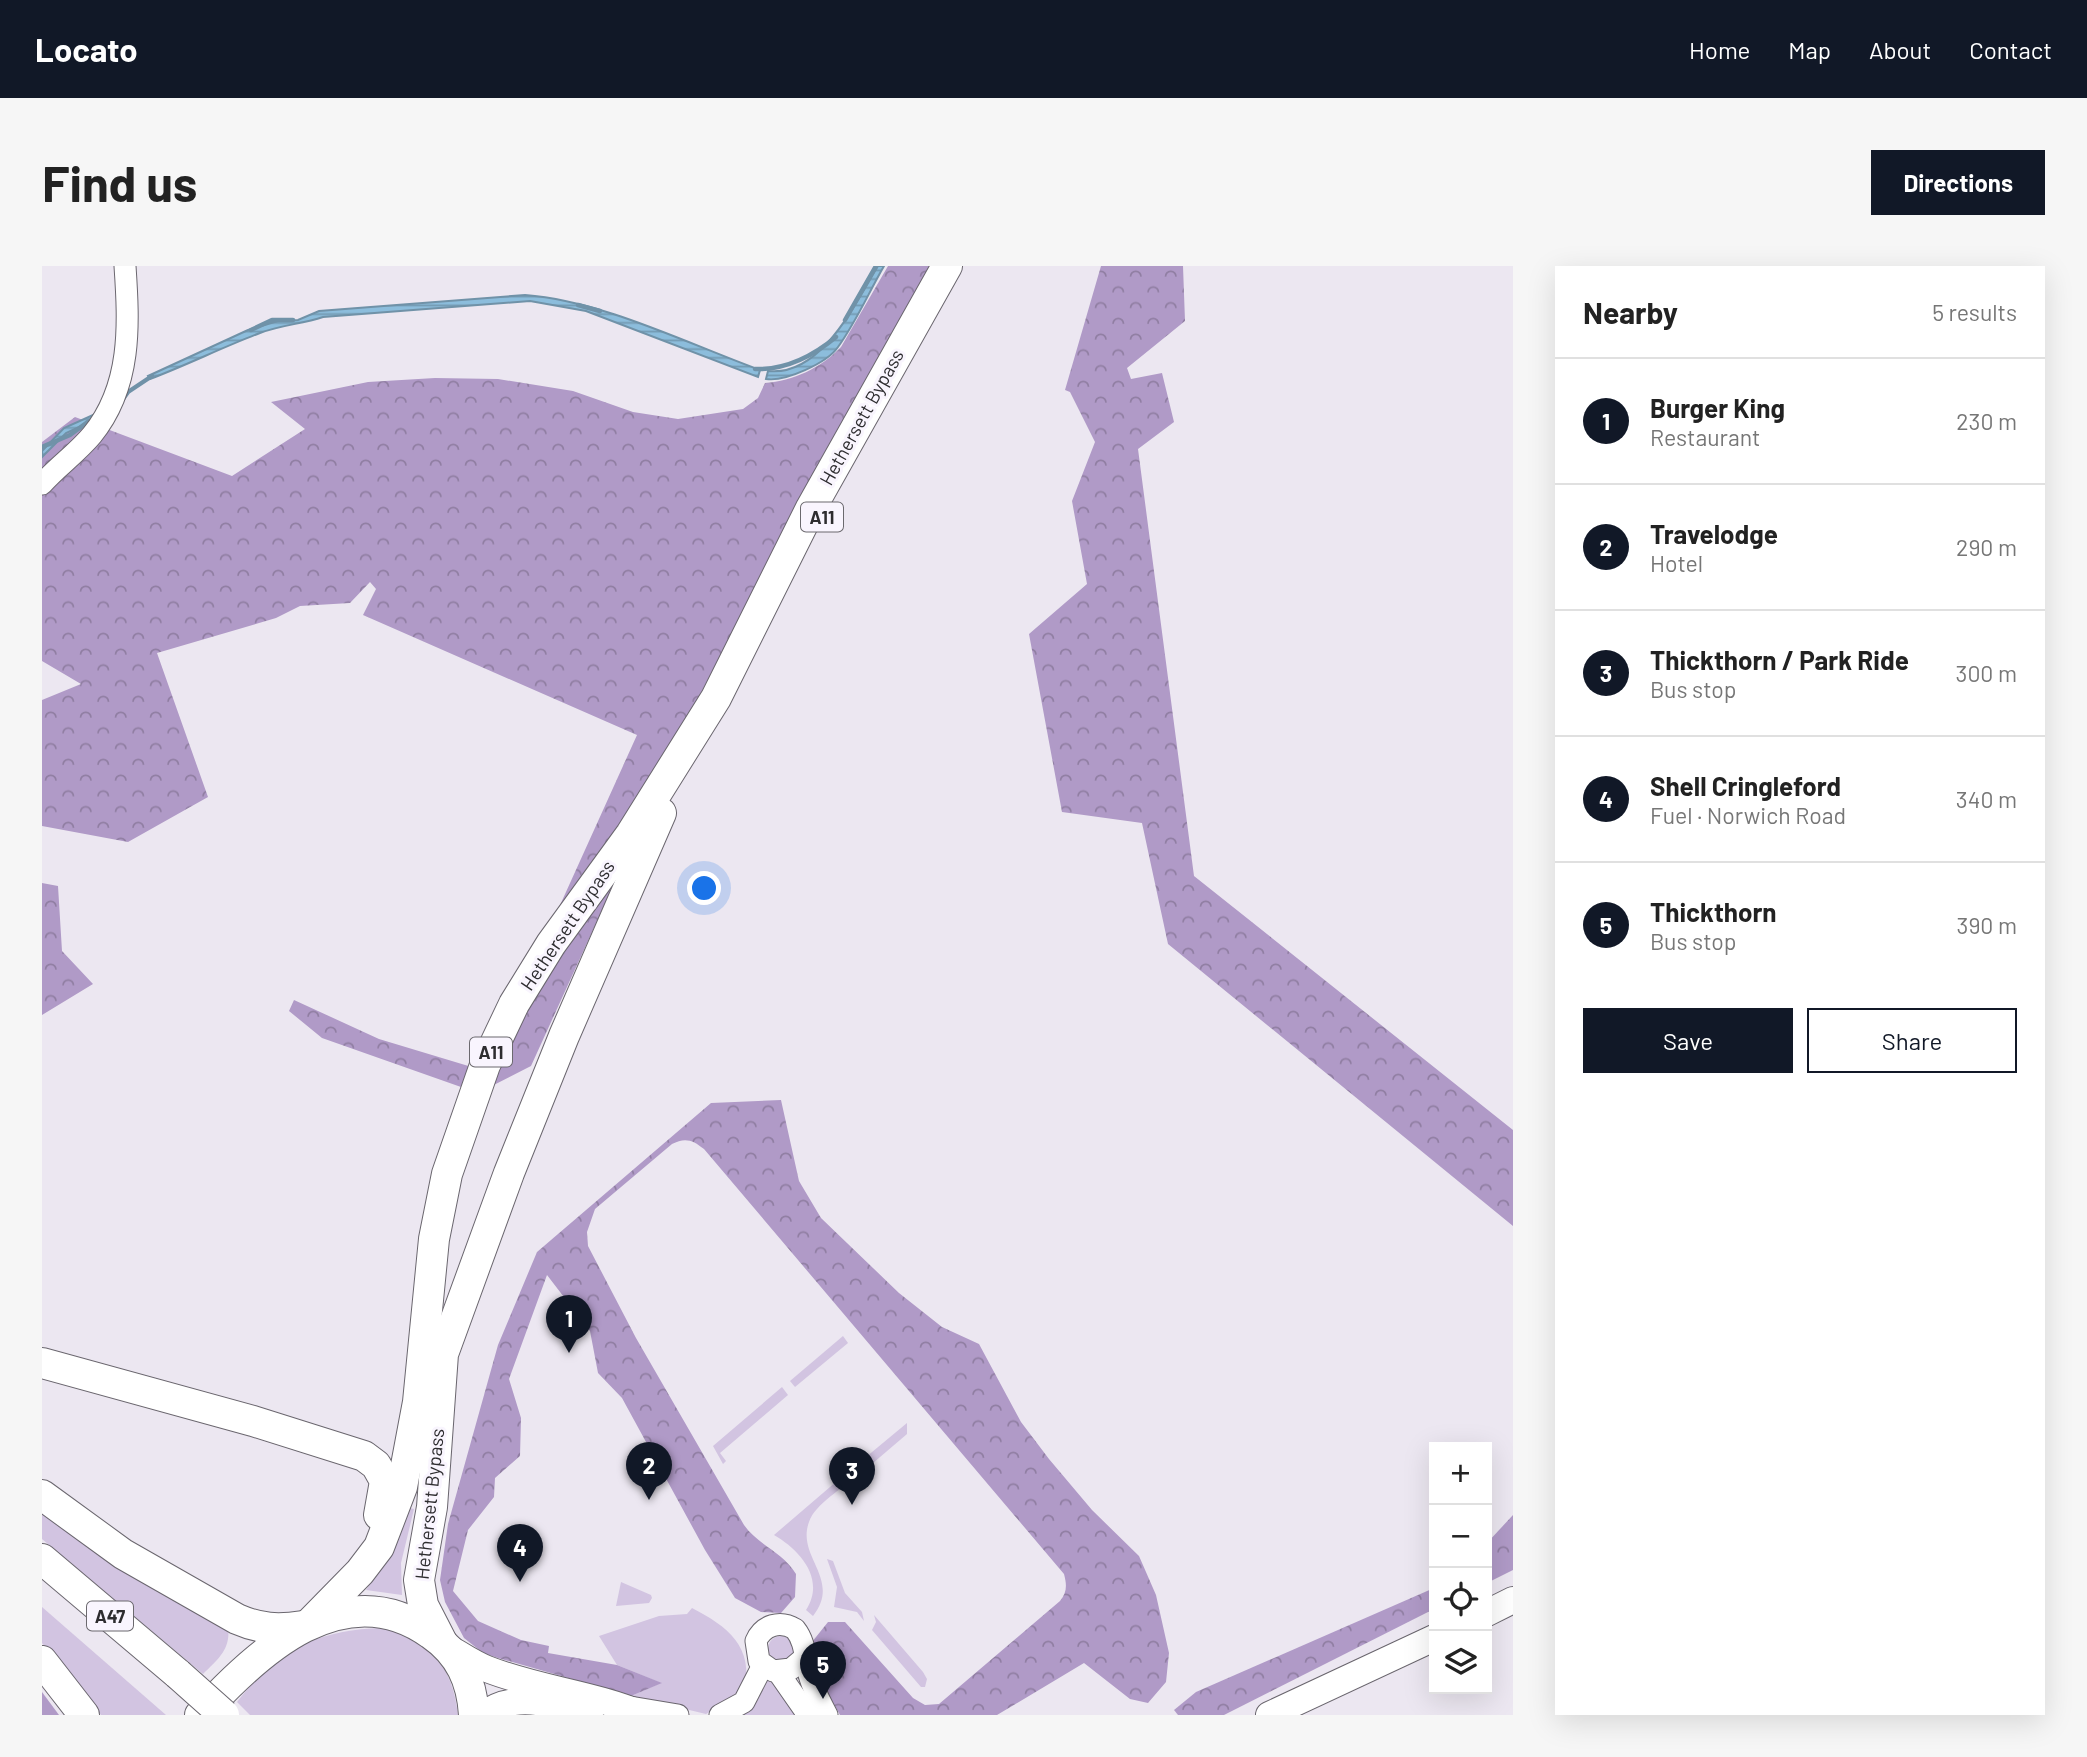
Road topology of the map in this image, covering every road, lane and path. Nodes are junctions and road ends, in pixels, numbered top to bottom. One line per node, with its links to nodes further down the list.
1 (125, 266): 4 (street)
2 (947, 266): 8 (highway, Hethersett Bypass / A11)
3 (968, 266): 13 (highway, Hethersett Bypass / A11)
4 (42, 484)
5 (42, 1363): 8 (highway)
6 (42, 1495): 11 (highway)
7 (42, 1559): 20 (highway, A47, bridge)
8 (342, 1591): 11 (highway, Hethersett Bypass / A11)
9 (1513, 1600): 10 (main road)
10 (1492, 1610)
11 (306, 1624): 13 (highway); 19 (highway)
12 (1429, 1640): 28 (main road)
13 (445, 1645): 17 (main road); 21 (highway, Hethersett Bypass)
14 (804, 1658): 16 (street); 16 (street); 27 (street)
15 (42, 1661): 18 (highway)
16 (770, 1668): 25 (street); 26 (street)
17 (632, 1710): 24 (street)
18 (84, 1715)
19 (200, 1715)
20 (223, 1715)
21 (474, 1715)
22 (483, 1715): 23 (main road)
23 (590, 1715)
24 (678, 1715)
25 (720, 1715)
26 (808, 1715)
27 (827, 1715)
28 (1269, 1715)

